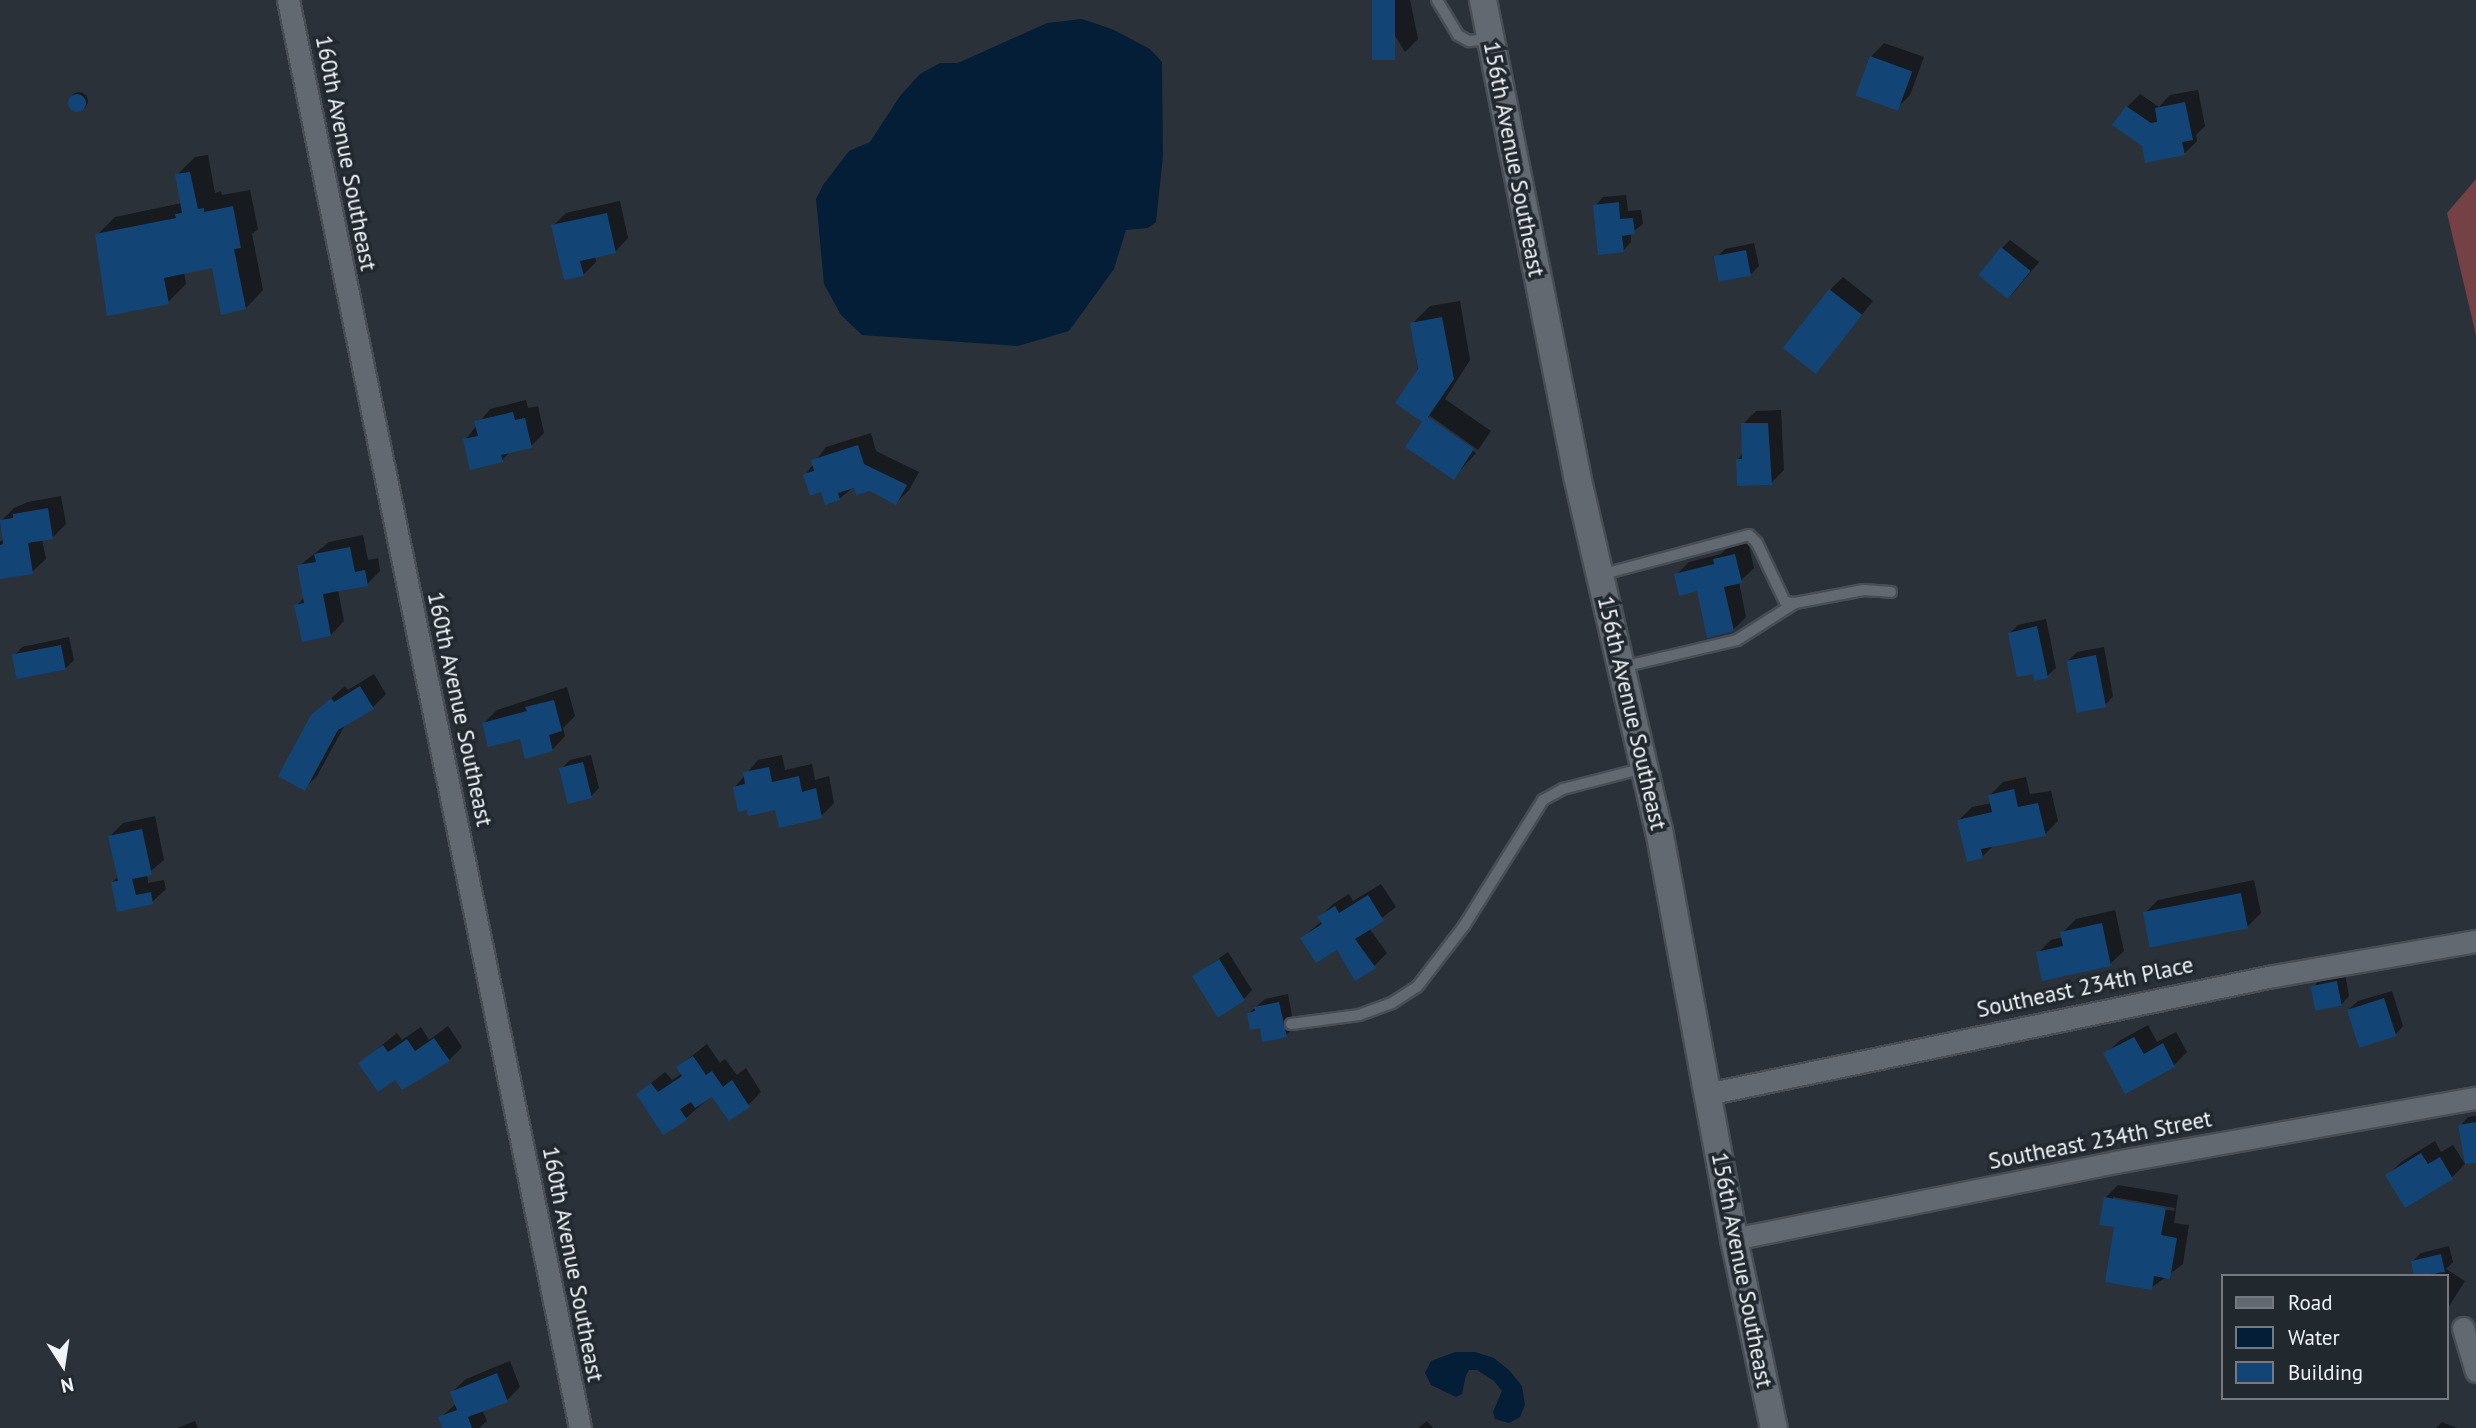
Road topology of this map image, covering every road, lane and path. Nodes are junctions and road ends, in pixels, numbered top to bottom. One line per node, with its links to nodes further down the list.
1 (288, 0): 17 (street, 160th Avenue Southeast)
2 (1437, 0): 4 (lane)
3 (1483, 0): 4 (street, 156th Avenue Southeast)
4 (1490, 38): 5 (street, 156th Avenue Southeast)
5 (1600, 575): 7 (lane); 8 (street, 156th Avenue Southeast)
6 (1891, 592): 7 (lane)
7 (1795, 603): 8 (lane)
8 (1621, 667): 9 (street, 156th Avenue Southeast)
9 (1644, 768): 11 (lane); 12 (street, 156th Avenue Southeast)
10 (2476, 941): 12 (street, Southeast 234th Place)
11 (1291, 1024)
12 (1707, 1094): 14 (street, 156th Avenue Southeast)
13 (2476, 1098): 14 (street, Southeast 234th Street)
14 (1734, 1239): 18 (street, 156th Avenue Southeast)
15 (2463, 1328): 16 (street)
16 (2476, 1371)
17 (580, 1428)
18 (1774, 1428)

